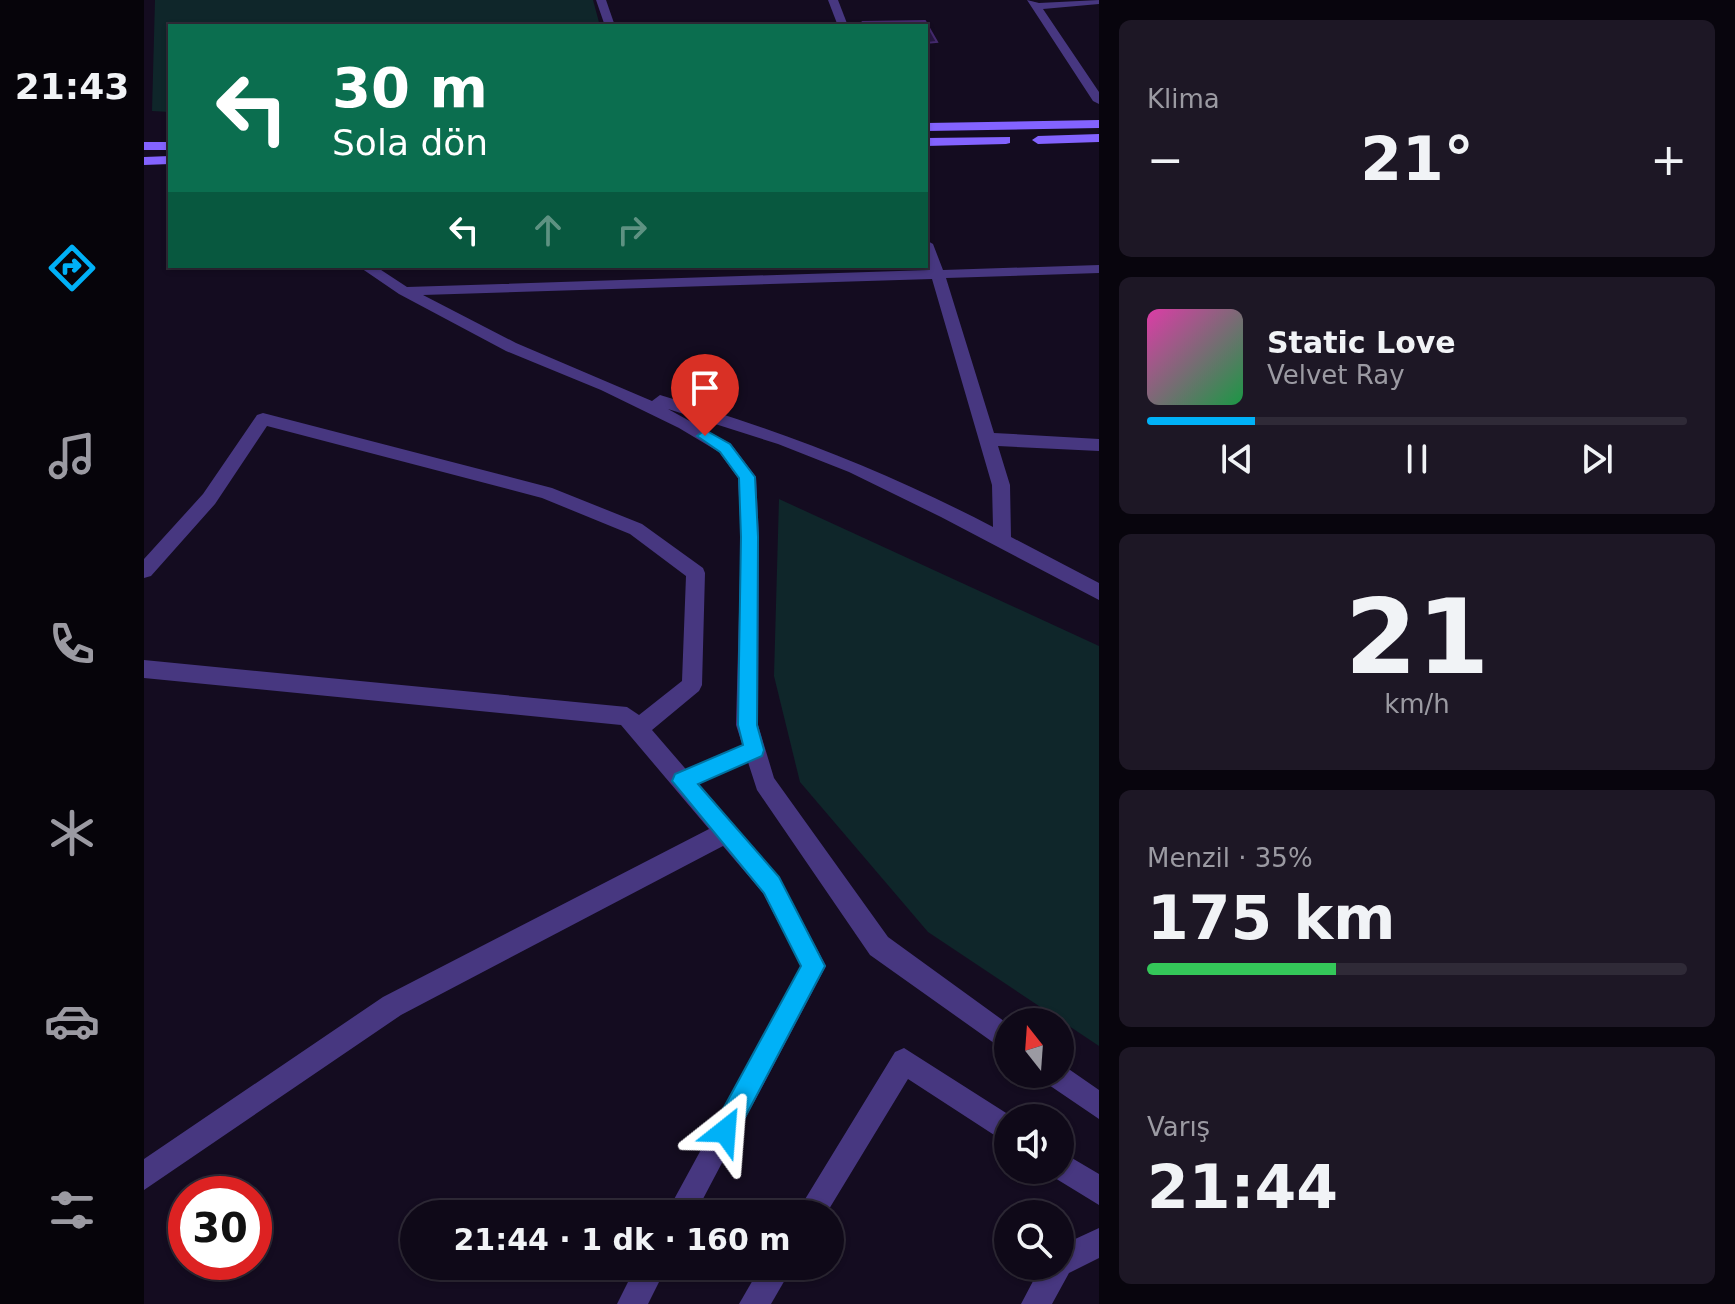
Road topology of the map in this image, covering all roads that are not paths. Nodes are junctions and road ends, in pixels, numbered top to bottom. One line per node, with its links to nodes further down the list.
1 (601, 0): 5 (street)
2 (833, 0): 6 (street)
3 (1099, 1): 4 (street)
4 (1034, 3): 7 (street)
5 (609, 24)
6 (842, 24)
7 (1099, 101)
8 (1099, 124): 9 (main road)
9 (928, 127)
10 (1099, 138): 11 (main road)
11 (928, 142)
12 (144, 146): 13 (main road)
13 (168, 146)
14 (168, 160): 15 (main road)
15 (144, 161)
16 (928, 249): 19 (street)
17 (368, 268): 20 (street)
18 (1099, 269): 19 (street)
19 (938, 274): 20 (street); 22 (street)
20 (404, 291): 21 (street)
21 (607, 386): 24 (street); 29 (street)
22 (987, 439): 23 (street); 24 (street)
23 (1099, 445)
24 (1002, 541): 26 (street)
25 (144, 571): 28 (street)
26 (1099, 592)
27 (144, 669): 28 (street)
28 (638, 728): 30 (street)
29 (755, 750): 30 (lane); 32 (street)
30 (682, 781): 31 (street)
31 (727, 832): 37 (street); 39 (street)
32 (994, 1030)
33 (1074, 1088): 34 (street)
34 (1099, 1106)
35 (994, 1121): 40 (street)
36 (1074, 1174): 38 (street)
37 (144, 1176)
38 (1099, 1191)
39 (688, 1200)
40 (819, 1200)
41 (1099, 1242): 42 (street)
42 (1074, 1255)
43 (645, 1280): 46 (street)
44 (769, 1280): 47 (street)
45 (1049, 1280): 48 (street)
46 (632, 1304)
47 (754, 1304)
48 (1036, 1304)

